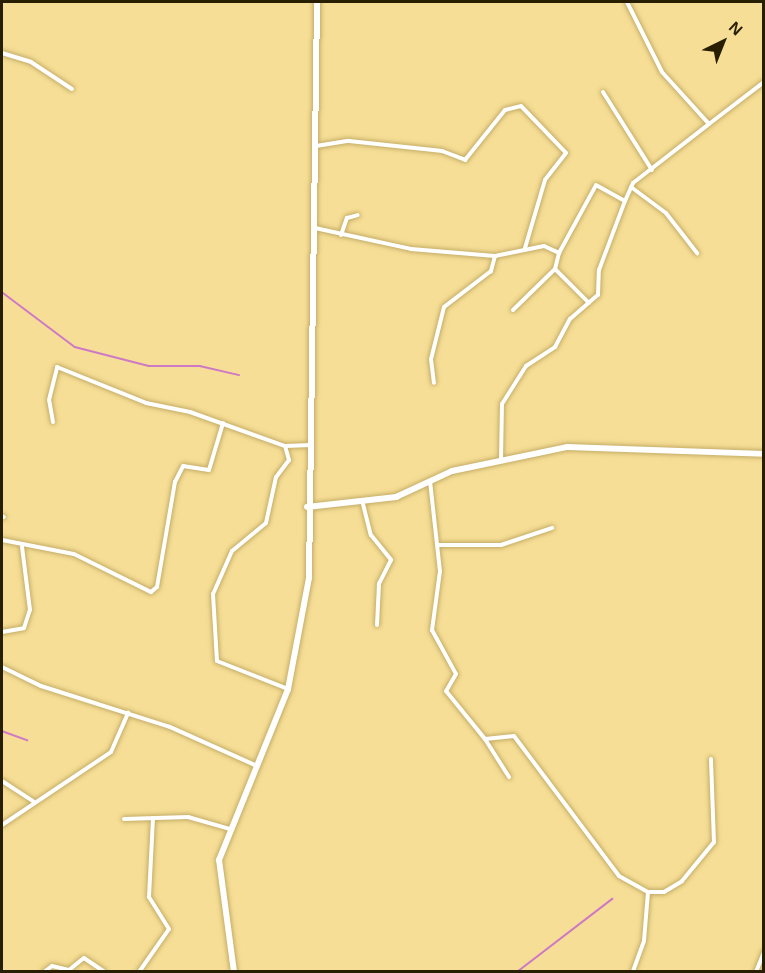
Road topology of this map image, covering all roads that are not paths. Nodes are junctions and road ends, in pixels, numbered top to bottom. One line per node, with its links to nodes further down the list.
1 (317, 2): 8 (main road)
2 (627, 2): 7 (street)
3 (2, 53): 5 (street)
4 (764, 82): 7 (street)
5 (72, 89)
6 (603, 92): 9 (street)
7 (709, 124): 9 (street)
8 (316, 146): 13 (main road); 15 (street)
9 (652, 170): 10 (street)
10 (631, 186): 11 (street); 17 (street)
11 (626, 201): 16 (street); 20 (street)
12 (358, 215): 14 (street)
13 (315, 228): 14 (street); 25 (main road)
14 (340, 235): 18 (street)
15 (525, 248): 16 (street); 18 (street)
16 (559, 253): 19 (street)
17 (697, 254)
18 (495, 256): 22 (street)
19 (555, 269): 20 (street); 21 (street)
20 (590, 303): 28 (street)
21 (513, 309)
22 (434, 383)
23 (53, 422): 24 (street)
24 (223, 423): 26 (street); 35 (street)
25 (312, 445): 26 (street); 31 (main road)
26 (285, 446): 39 (street)
27 (764, 454): 28 (main road)
28 (501, 460): 29 (main road)
29 (430, 482): 30 (main road); 34 (street)
30 (363, 504): 31 (main road); 36 (street)
31 (307, 507): 39 (main road)
32 (552, 528): 34 (street)
33 (2, 540): 35 (street)
34 (438, 545): 41 (street)
35 (22, 547): 37 (street)
36 (377, 625)
37 (2, 632)
38 (2, 667): 40 (street)
39 (288, 689): 43 (main road)
40 (128, 713): 43 (street); 46 (street)
41 (485, 739): 44 (street); 51 (street)
42 (711, 759): 51 (street)
43 (256, 766): 50 (main road)
44 (509, 777)
45 (2, 781): 46 (street)
46 (33, 801): 49 (street)
47 (153, 818): 48 (street); 50 (street); 55 (street)
48 (124, 819)
49 (2, 825)
50 (230, 829): 56 (main road)
51 (648, 892): 57 (street)
52 (764, 952): 58 (street)
53 (44, 972): 54 (street)
54 (105, 972)
55 (139, 972)
56 (234, 972)
57 (633, 972)
58 (756, 972)

